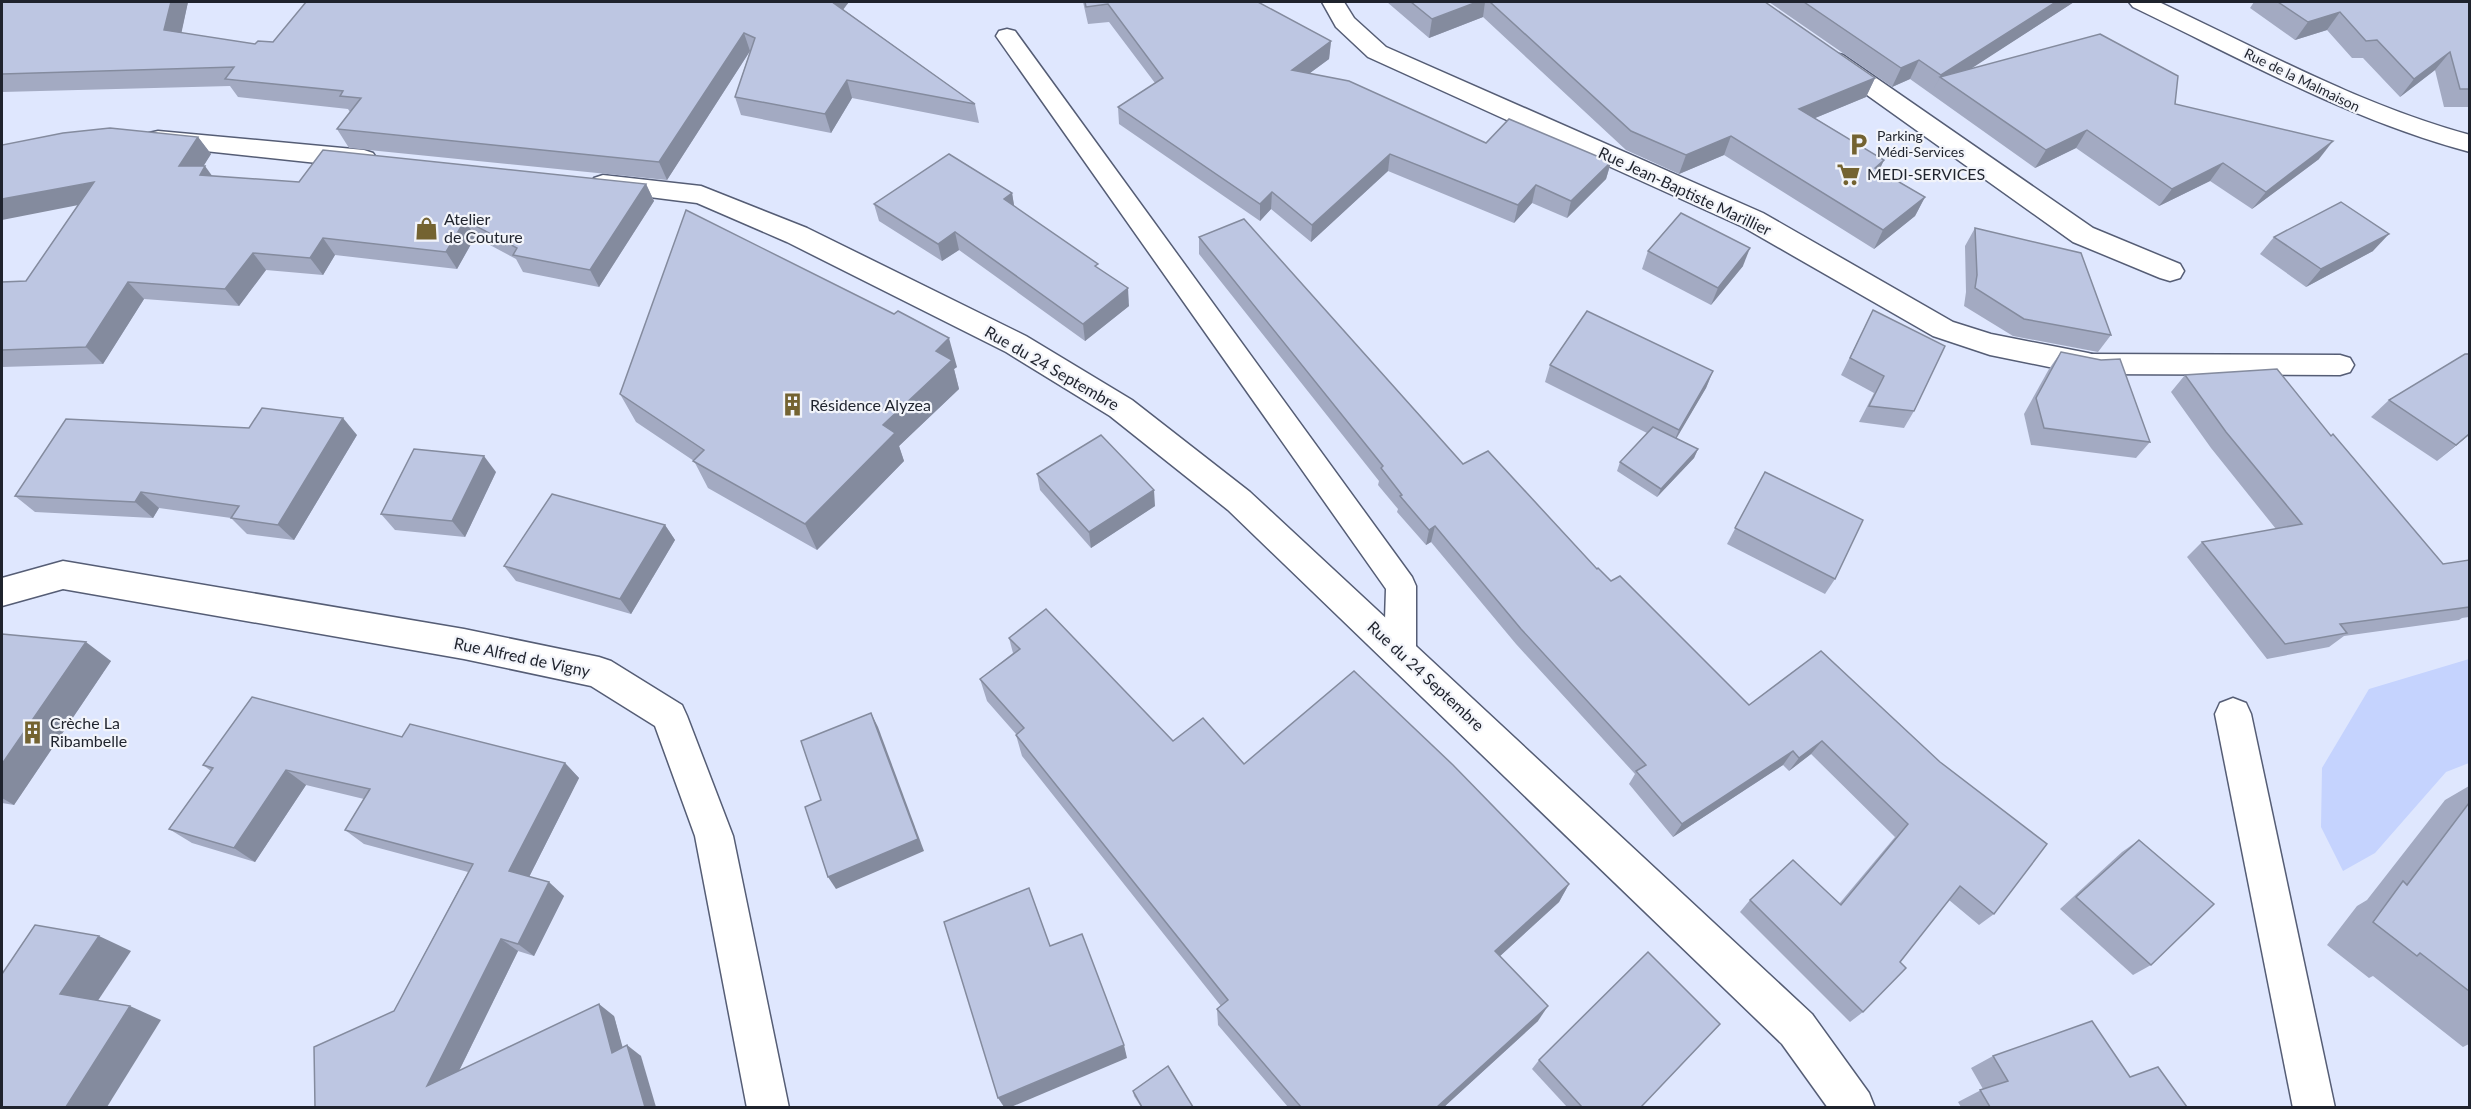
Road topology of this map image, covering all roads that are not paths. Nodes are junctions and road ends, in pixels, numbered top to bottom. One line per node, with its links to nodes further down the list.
1 (1333, 2): 10 (street, Rue Jean-Baptiste Marillier)
2 (2153, 4): 6 (street, Rue de la Malmaison)
3 (1007, 36): 13 (lane)
4 (1810, 43): 9 (street)
5 (135, 136): 7 (street)
6 (2469, 144)
7 (390, 162)
8 (578, 182): 13 (street, Rue du 24 Septembre)
9 (2170, 271)
10 (2088, 364): 11 (lane)
11 (2340, 365)
12 (2, 592): 15 (street, Rue Alfred de Vigny)
13 (1400, 651): 16 (street, Rue du 24 Septembre)
14 (2233, 714): 17 (street)
15 (768, 1107)
16 (1854, 1107)
17 (2314, 1107)

